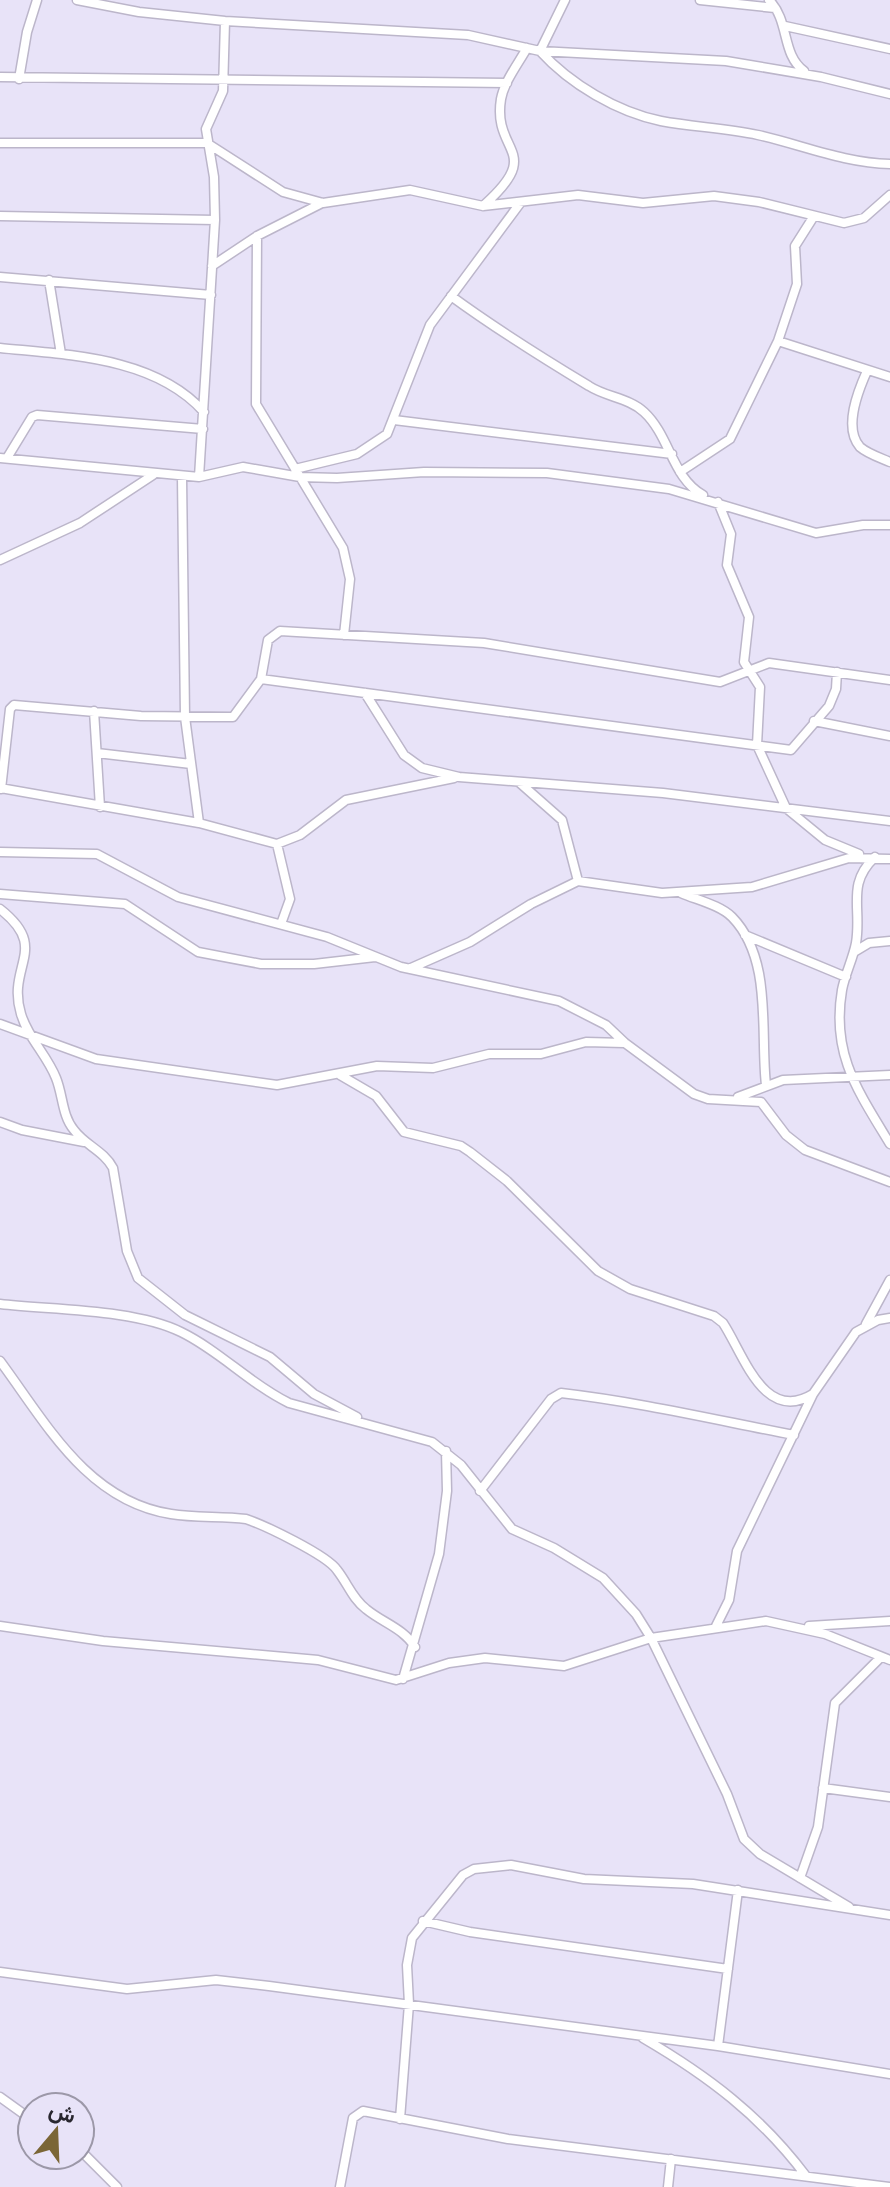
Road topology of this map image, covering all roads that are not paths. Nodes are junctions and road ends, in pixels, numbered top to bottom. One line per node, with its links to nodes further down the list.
1 (37, 0): 14 (street)
2 (77, 0): 7 (street)
3 (565, 0): 11 (street)
4 (700, 0): 6 (street)
5 (769, 0): 6 (street)
6 (777, 8): 8 (street)
7 (225, 21): 9 (street); 15 (street)
8 (785, 26): 10 (street); 12 (street)
9 (527, 48): 11 (street); 16 (street)
10 (890, 49)
11 (540, 51): 12 (street); 20 (street)
12 (808, 74): 17 (street)
13 (0, 77): 14 (street)
14 (19, 79): 15 (street)
15 (224, 80): 16 (street); 19 (street)
16 (507, 83): 24 (street)
17 (890, 94)
18 (0, 143): 19 (street)
19 (207, 143): 23 (street); 27 (street)
20 (890, 164)
21 (890, 195): 26 (street)
22 (521, 202): 24 (street); 26 (street); 33 (street)
23 (323, 203): 24 (street); 28 (street)
24 (483, 206)
25 (0, 216): 27 (street)
26 (814, 216): 34 (street)
27 (215, 220): 29 (street)
28 (257, 236): 29 (street); 46 (street)
29 (212, 266): 32 (street)
30 (0, 277): 31 (street)
31 (49, 280): 32 (street); 36 (street)
32 (211, 295): 39 (street)
33 (451, 296): 40 (street); 42 (street)
34 (778, 341): 37 (street); 45 (street)
35 (0, 348): 36 (street)
36 (61, 354): 39 (street)
37 (867, 371): 38 (street); 44 (street)
38 (890, 377)
39 (204, 412): 41 (street)
40 (394, 420): 42 (street); 46 (street)
41 (203, 429): 43 (street); 49 (street)
42 (672, 454): 45 (street)
43 (3, 458): 47 (street)
44 (890, 462)
45 (680, 472): 50 (street)
46 (297, 473): 49 (street); 50 (street); 53 (street)
47 (154, 474): 48 (street); 52 (street)
48 (182, 477): 49 (street); 60 (street)
49 (199, 477)
50 (717, 502): 51 (street); 54 (street)
51 (890, 525)
52 (0, 560)
53 (344, 635): 54 (street); 56 (street)
54 (752, 670): 55 (street); 63 (street)
55 (837, 672): 57 (street); 61 (street)
56 (261, 679): 58 (street); 60 (street)
57 (890, 680)
58 (365, 693): 63 (street); 66 (street)
59 (94, 711): 60 (street); 64 (street); 68 (street)
60 (185, 717): 65 (street)
61 (814, 721): 62 (street); 63 (street)
62 (890, 736)
63 (757, 745): 70 (street)
64 (97, 753): 65 (street); 69 (street)
65 (191, 764): 72 (street)
66 (459, 777): 67 (street); 73 (street)
67 (518, 781): 70 (street); 78 (street)
68 (0, 788): 69 (street)
69 (100, 807): 72 (street)
70 (786, 808): 71 (street); 75 (street)
71 (890, 821)
72 (199, 823): 73 (street)
73 (277, 844): 82 (street)
74 (0, 852): 82 (street)
75 (863, 856): 76 (street); 79 (street)
76 (875, 857): 77 (street); 85 (street)
77 (890, 859)
78 (578, 881): 79 (street); 87 (street)
79 (678, 892): 83 (street)
80 (0, 894): 86 (street)
81 (0, 909): 90 (street)
82 (281, 924): 86 (street)
83 (745, 935): 88 (street); 95 (street)
84 (890, 941): 85 (street)
85 (853, 953): 88 (street)
86 (375, 956): 87 (street)
87 (411, 968): 91 (street)
88 (846, 977): 94 (street)
89 (0, 1024): 90 (street)
90 (29, 1034): 92 (street); 98 (street)
91 (625, 1043): 92 (street); 96 (street)
92 (340, 1075): 106 (street)
93 (890, 1075): 94 (street)
94 (852, 1078): 95 (street); 99 (street)
95 (766, 1085): 96 (street)
96 (732, 1099): 100 (street)
97 (0, 1122): 98 (street)
98 (86, 1143): 107 (street)
99 (890, 1144)
100 (890, 1182)
101 (890, 1280): 104 (street)
102 (0, 1304): 107 (street)
103 (890, 1318): 104 (street)
104 (866, 1325): 106 (street)
105 (0, 1361): 116 (street)
106 (813, 1394): 108 (street)
107 (369, 1423): 109 (street)
108 (794, 1435): 110 (street); 113 (street)
109 (446, 1451): 110 (street); 116 (street)
110 (480, 1491): 115 (street)
111 (890, 1621): 114 (street)
112 (0, 1626): 118 (street)
113 (716, 1626): 114 (street); 115 (street)
114 (800, 1626): 117 (street)
115 (651, 1638): 118 (street); 121 (street)
116 (415, 1647): 118 (street)
117 (886, 1658): 119 (street)
118 (403, 1679)
119 (823, 1788): 120 (street); 121 (street)
120 (890, 1797)
121 (800, 1878): 123 (street)
122 (738, 1890): 123 (street); 125 (street); 126 (street)
123 (849, 1907): 124 (street)
124 (890, 1915)
125 (423, 1921): 126 (street); 128 (street)
126 (728, 1969): 130 (street)
127 (0, 1972): 128 (street)
128 (409, 2004): 129 (street); 132 (street)
129 (640, 2036): 130 (street); 135 (street)
130 (718, 2046): 131 (street)
131 (890, 2074)
132 (400, 2119): 133 (street); 137 (street)
133 (671, 2159): 135 (street); 138 (street)
134 (96, 2166): 136 (street)
135 (806, 2176): 139 (street)
136 (117, 2187)
137 (340, 2187)
138 (668, 2187)
139 (889, 2187)

